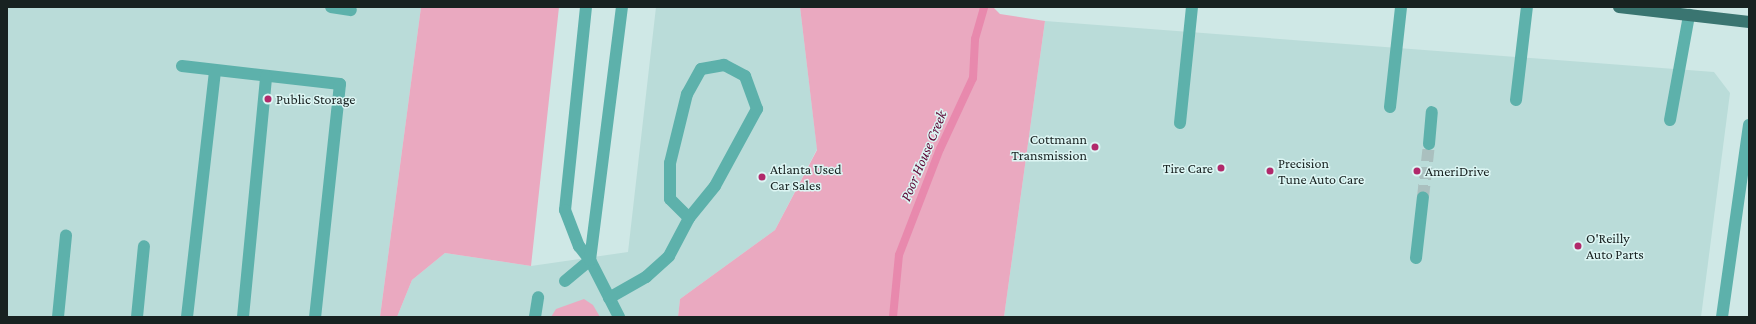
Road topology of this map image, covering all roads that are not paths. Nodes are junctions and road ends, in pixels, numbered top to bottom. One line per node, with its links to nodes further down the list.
1 (331, 7): 9 (street)
2 (586, 7): 28 (street)
3 (622, 7): 12 (street)
4 (630, 7): 12 (street)
5 (1192, 7): 20 (street)
6 (1401, 7): 17 (street)
7 (1527, 7): 16 (street)
8 (1620, 7): 10 (main road)
9 (351, 10)
10 (1688, 14): 11 (main road); 19 (street)
11 (1749, 22)
12 (620, 23): 28 (street)
13 (182, 66): 14 (street)
14 (215, 71): 15 (street); 34 (street)
15 (266, 76): 35 (street); 36 (street)
16 (1516, 100)
17 (1390, 107)
18 (1432, 112): 22 (street)
19 (1670, 120)
20 (1180, 123)
21 (1749, 125): 39 (street)
22 (1429, 144)
23 (1423, 197): 27 (street)
24 (689, 218): 24 (street); 31 (street)
25 (66, 235): 32 (street)
26 (144, 246): 33 (street)
27 (1416, 258)
28 (590, 260): 29 (street); 31 (street)
29 (565, 281)
30 (538, 297): 37 (street)
31 (609, 298): 38 (street)
32 (58, 317)
33 (137, 317)
34 (187, 317)
35 (243, 317)
36 (315, 317)
37 (535, 317)
38 (618, 317)
39 (1722, 317)

